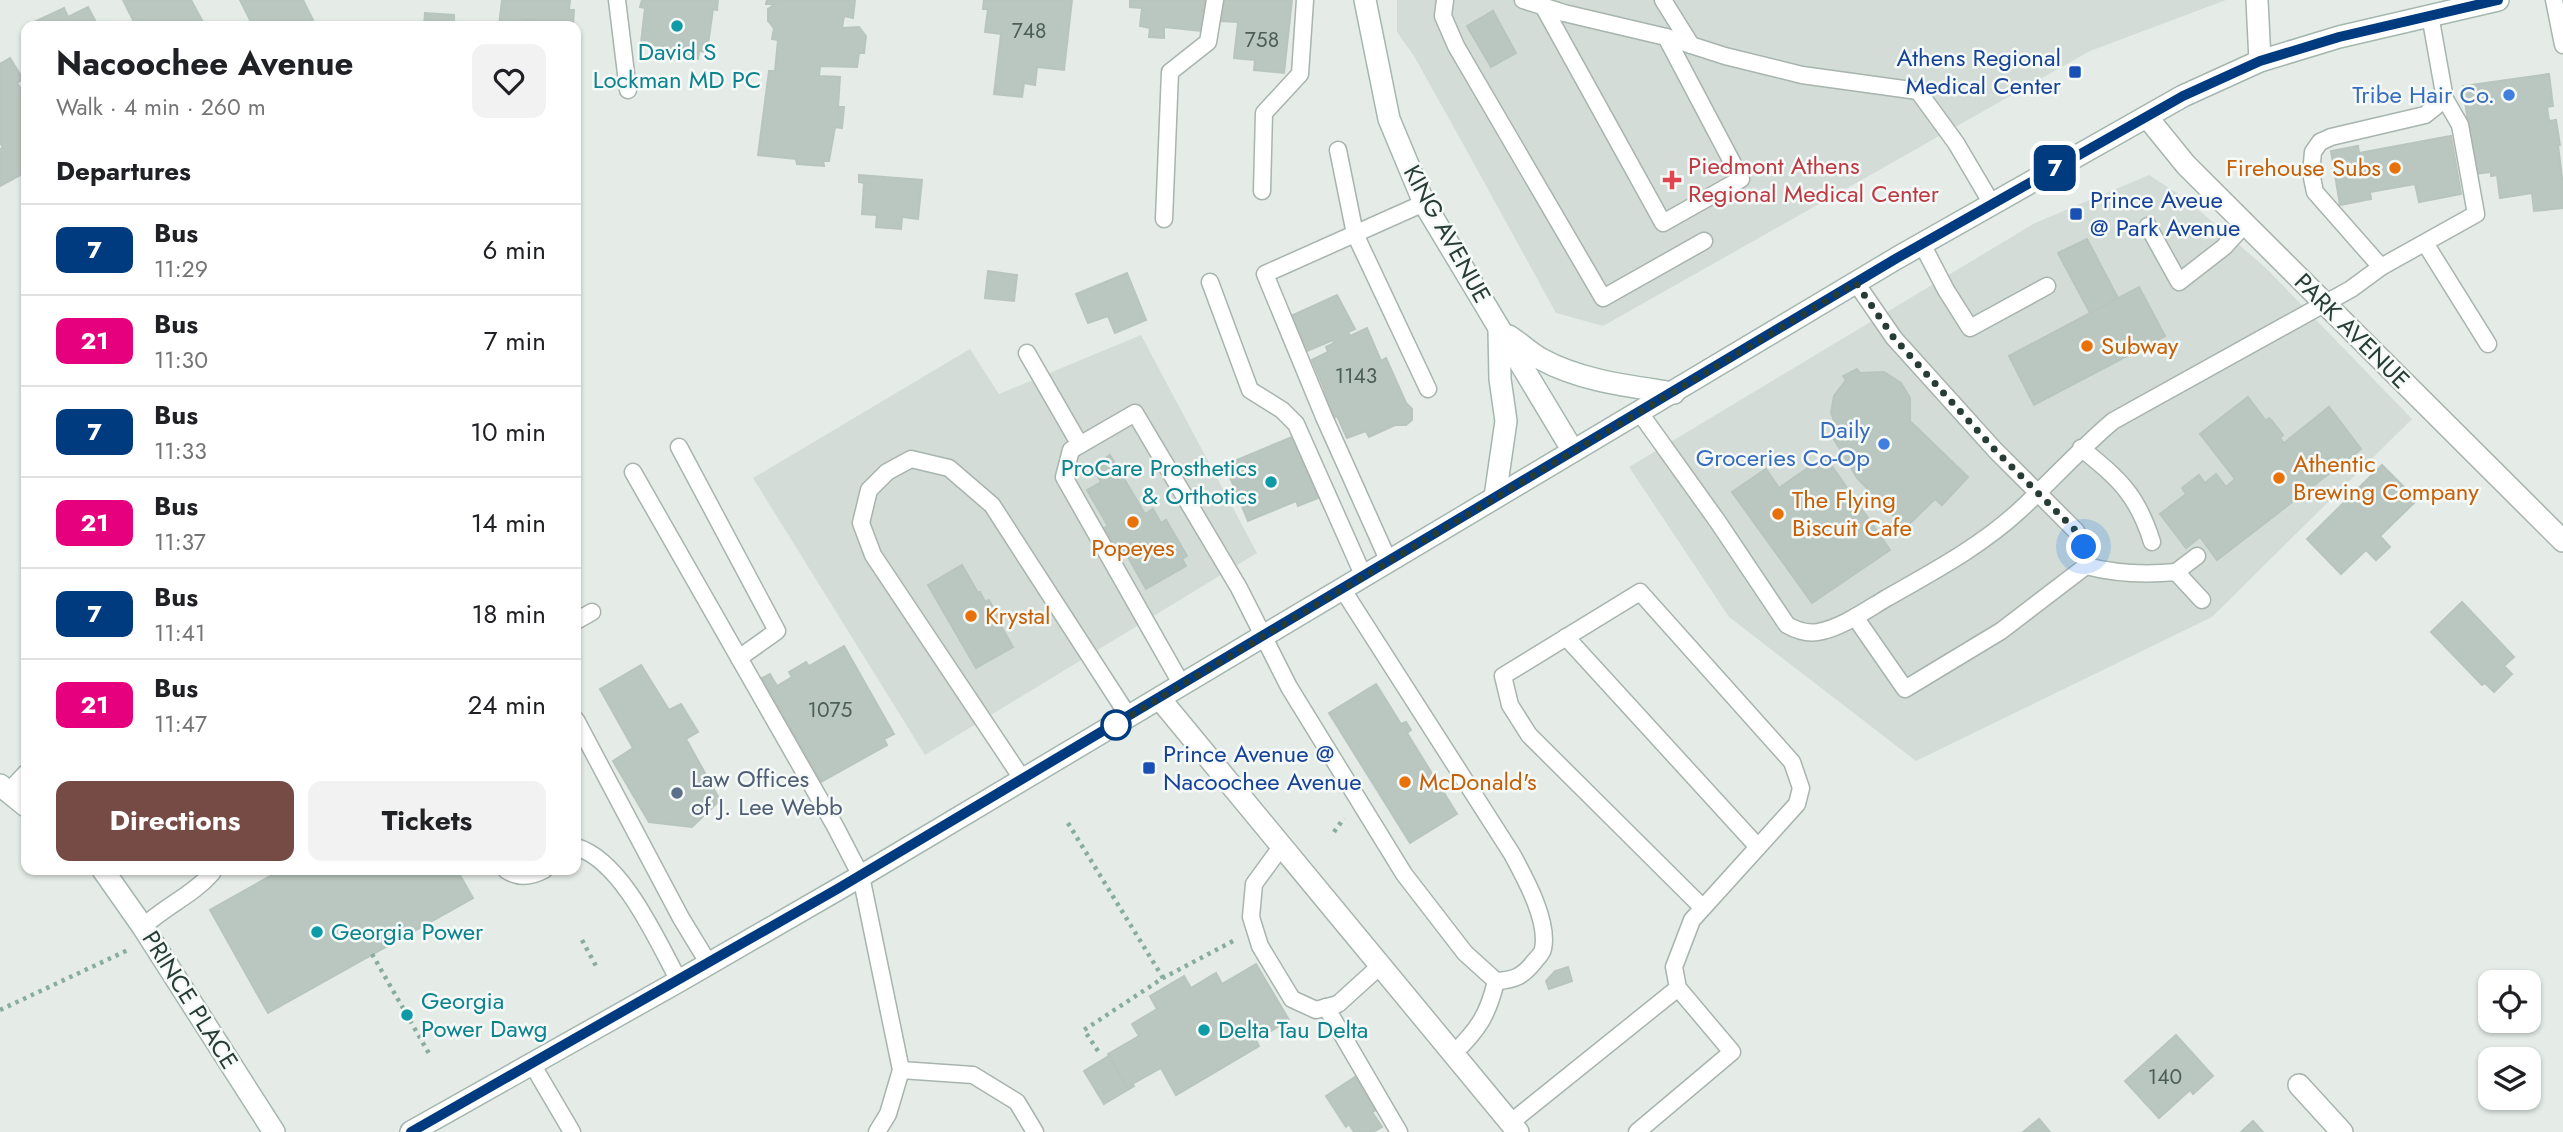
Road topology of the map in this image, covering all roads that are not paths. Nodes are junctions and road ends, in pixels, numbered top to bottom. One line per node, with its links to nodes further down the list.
1 (617, 0): 17 (lane)
2 (1215, 0): 24 (lane)
3 (1305, 0): 21 (lane)
4 (1365, 0): 22 (main road, KING AVENUE)
5 (1445, 0): 28 (lane)
6 (1523, 0): 11 (lane)
7 (1663, 0): 14 (lane)
8 (2257, 0): 16 (main road)
9 (2498, 0): 12 (main road)
10 (2554, 0): 15 (lane)
11 (1544, 6): 13 (lane); 13 (lane)
12 (2430, 15): 16 (main road); 18 (lane)
13 (1666, 37): 14 (lane)
14 (1691, 45): 23 (lane)
15 (2563, 45)
16 (2260, 61): 19 (main road)
17 (628, 90)
18 (2445, 99): 29 (lane); 31 (lane)
19 (2147, 117): 23 (main road); 25 (main road, PARK AVENUE)
20 (1338, 150): 27 (lane)
21 (1262, 191)
22 (1424, 203): 27 (lane); 36 (main road, KING AVENUE)
23 (1992, 204): 30 (main road)
24 (1164, 219)
25 (2245, 224): 26 (lane); 35 (main road, PARK AVENUE)
26 (2148, 226)
27 (1355, 234): 39 (lane); 52 (lane)
28 (1704, 241)
29 (2425, 243): 31 (lane); 37 (lane)
30 (1922, 244): 33 (main road); 34 (lane)
31 (2381, 267): 35 (lane)
32 (1210, 282): 55 (lane)
33 (1856, 283): 40 (main road); 47 (lane)
34 (2048, 286)
35 (2324, 302): 44 (lane); 49 (main road, PARK AVENUE)
36 (1499, 328): 40 (main road); 45 (main road, KING AVENUE); 48 (main road)
37 (2488, 344)
38 (1027, 353): 42 (lane)
39 (1427, 389)
40 (1674, 393): 41 (main road)
41 (1640, 413): 45 (main road); 59 (lane)
42 (1080, 444): 61 (lane); 64 (lane)
43 (679, 447): 63 (lane)
44 (2081, 448): 47 (lane); 50 (lane)
45 (1573, 451): 48 (main road)
46 (633, 472): 63 (lane)
47 (2037, 492): 53 (lane); 59 (lane)
48 (1495, 497): 52 (main road)
49 (2563, 541)
50 (2152, 542)
51 (2197, 556): 54 (lane)
52 (1389, 562): 55 (main road)
53 (2087, 566): 54 (lane); 59 (lane)
54 (2176, 572): 57 (lane)
55 (1364, 577): 56 (main road)
56 (1343, 590): 61 (main road); 83 (lane)
57 (2202, 600)
58 (592, 612): 60 (lane)
59 (1854, 617)
60 (581, 618)
61 (1263, 636): 64 (main road); 83 (lane)
62 (1566, 637): 73 (lane); 73 (lane); 78 (lane)
63 (739, 658): 77 (lane)
64 (1182, 685): 65 (main road)
65 (1160, 699): 66 (main road); 72 (main road)
66 (1129, 717): 69 (main road); 69 (lane)
67 (581, 729): 80 (lane)
68 (21, 777): 70 (lane)
69 (1023, 780): 77 (main road)
70 (4, 789): 71 (main road)
71 (21, 802)
72 (1281, 847): 81 (main road); 85 (lane)
73 (1758, 847): 78 (lane)
74 (581, 849): 82 (lane)
75 (107, 875): 79 (main road, PRINCE PLACE)
76 (210, 875): 79 (lane)
77 (861, 876): 80 (main road); 88 (lane)
78 (1703, 908): 84 (lane)
79 (143, 927): 91 (main road, PRINCE PLACE)
80 (709, 964): 82 (main road)
81 (1380, 966): 85 (lane); 86 (main road)
82 (679, 981): 87 (main road)
83 (1496, 981): 86 (lane)
84 (1678, 988): 90 (lane); 97 (lane)
85 (1326, 1007): 96 (lane)
86 (1452, 1054): 90 (main road)
87 (531, 1064): 92 (main road); 93 (lane)
88 (901, 1070): 94 (lane); 95 (lane)
89 (2299, 1085): 98 (main road)
90 (1514, 1127)
91 (274, 1132)
92 (411, 1132)
93 (572, 1132)
94 (877, 1132)
95 (1035, 1132)
96 (1399, 1132)
97 (1637, 1132)
98 (2342, 1132)

